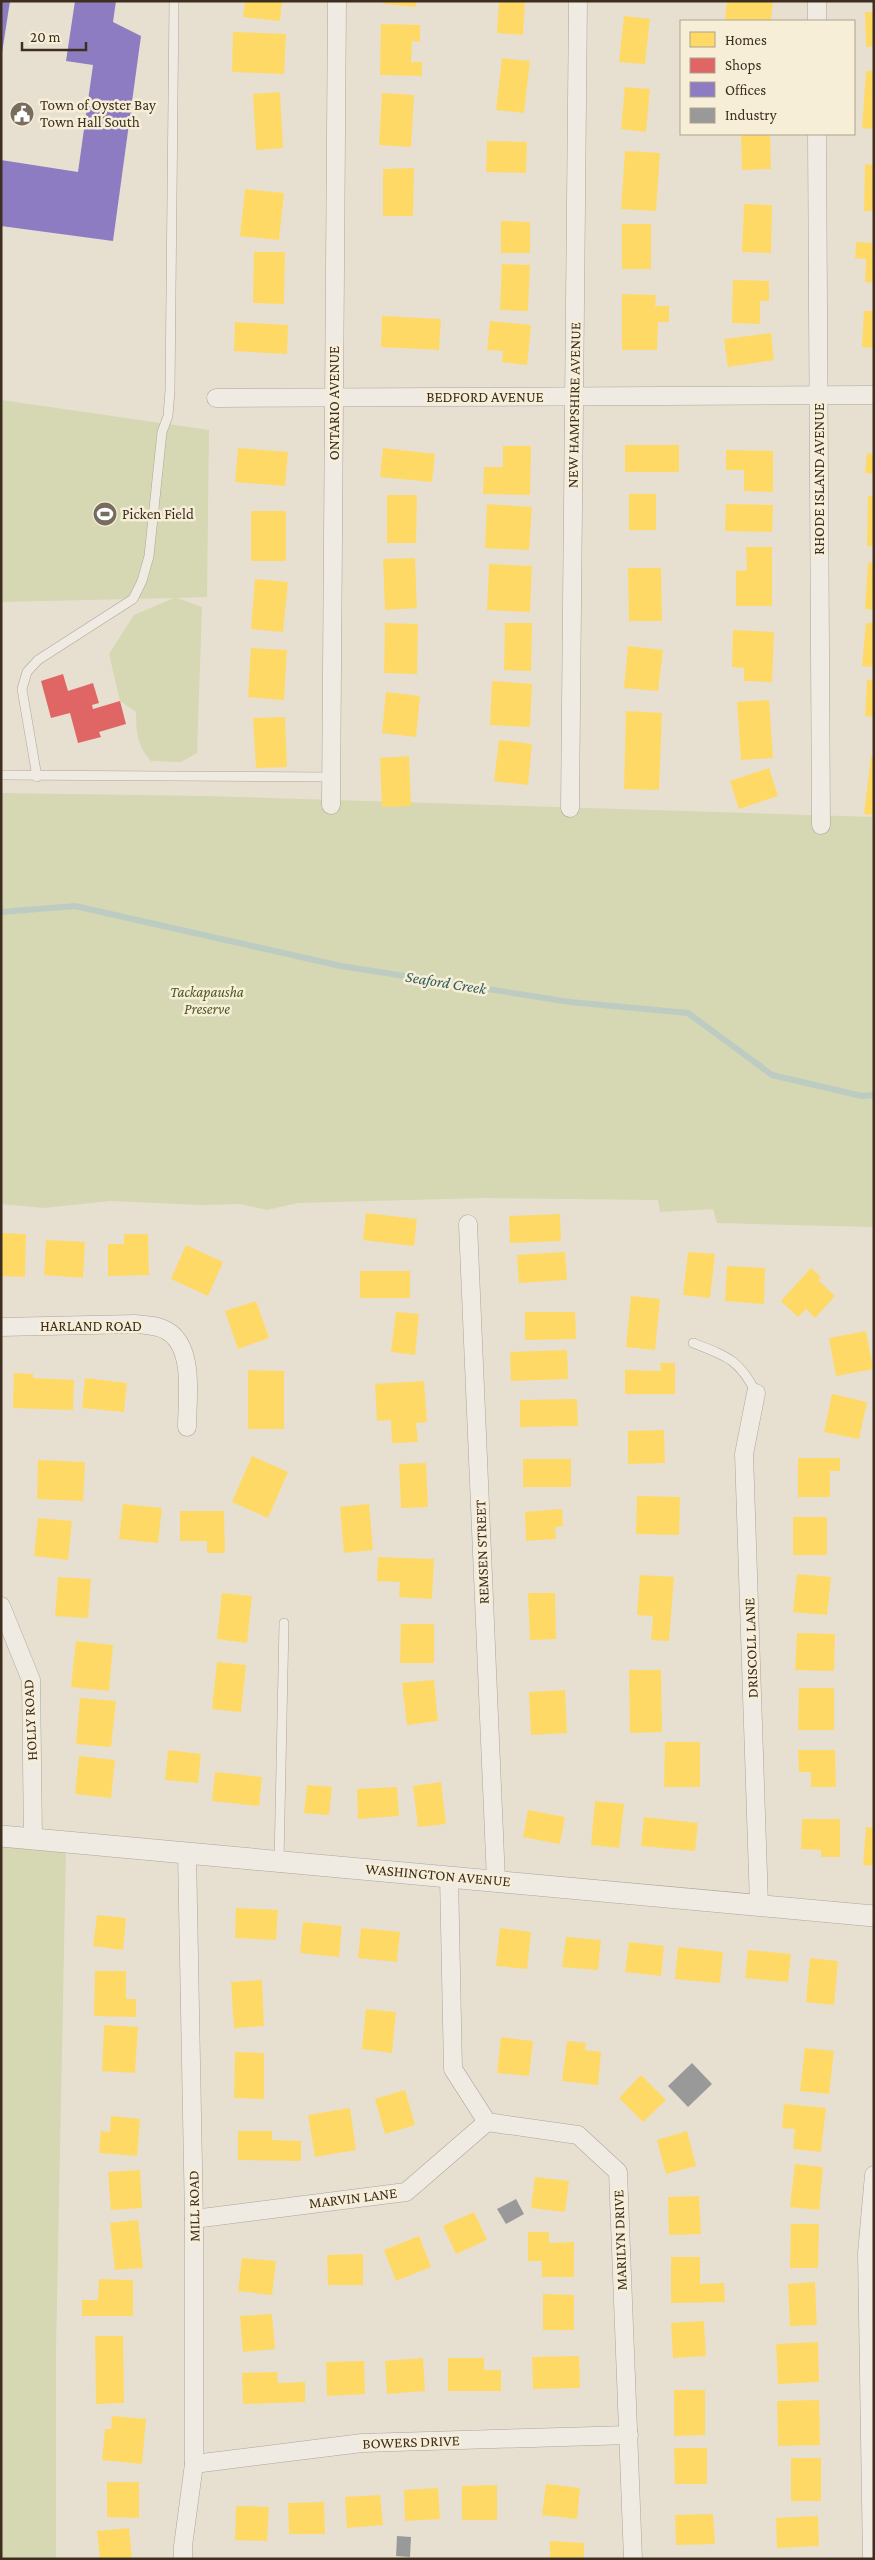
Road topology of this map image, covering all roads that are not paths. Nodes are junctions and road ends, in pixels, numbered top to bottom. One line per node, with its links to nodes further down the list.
1 (174, 1): 13 (lane)
2 (337, 1): 10 (street, ONTARIO AVENUE)
3 (578, 1): 9 (street, NEW HAMPSHIRE AVENUE)
4 (817, 1): 5 (street)
5 (817, 20)
6 (818, 135): 7 (street, RHODE ISLAND AVENUE)
7 (818, 395): 8 (street, BEDFORD AVENUE); 9 (street, BEDFORD AVENUE); 17 (street, RHODE ISLAND AVENUE)
8 (874, 395)
9 (574, 396): 10 (street, BEDFORD AVENUE); 16 (street, NEW HAMPSHIRE AVENUE)
10 (334, 397): 11 (street, BEDFORD AVENUE); 14 (street, ONTARIO AVENUE)
11 (216, 398)
12 (1, 775): 13 (lane)
13 (37, 777): 14 (lane)
14 (331, 777): 15 (street, ONTARIO AVENUE)
15 (331, 805)
16 (570, 808)
17 (821, 824)
18 (468, 1224): 30 (street, REMSEN STREET)
19 (1, 1327): 22 (street, HARLAND ROAD)
20 (693, 1343): 21 (lane)
21 (756, 1393): 31 (street, DRISCOLL LANE)
22 (187, 1427)
23 (1, 1606): 26 (street, HOLLY ROAD)
24 (284, 1623): 28 (lane)
25 (1, 1836): 26 (street, WASHINGTON AVENUE)
26 (33, 1839): 27 (street, WASHINGTON AVENUE)
27 (187, 1853): 28 (street, WASHINGTON AVENUE); 35 (street, MILL ROAD)
28 (279, 1861): 29 (street, WASHINGTON AVENUE)
29 (449, 1876): 30 (street, WASHINGTON AVENUE); 33 (street)
30 (496, 1881): 31 (street, WASHINGTON AVENUE)
31 (759, 1905): 32 (street, WASHINGTON AVENUE)
32 (874, 1916)
33 (487, 2122): 35 (street, MARVIN LANE); 36 (street, MARILYN DRIVE)
34 (874, 2175): 40 (street)
35 (194, 2219): 37 (street, MILL ROAD)
36 (629, 2436): 37 (street, BOWERS DRIVE); 39 (street, MARILYN DRIVE)
37 (194, 2464): 38 (street, MILL ROAD)
38 (183, 2559)
39 (633, 2559)
40 (872, 2559)

